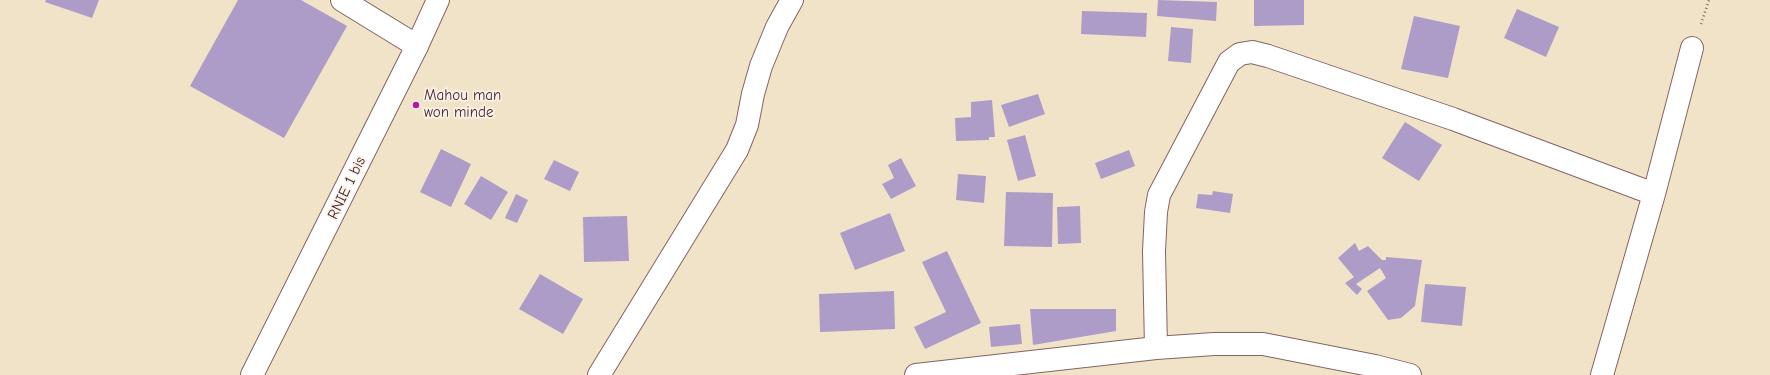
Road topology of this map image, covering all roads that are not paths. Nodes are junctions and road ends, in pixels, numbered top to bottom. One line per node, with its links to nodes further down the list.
1 (342, 0): 4 (street)
2 (438, 0): 4 (street, RNIE 1 bis)
3 (792, 0): 10 (street)
4 (418, 46): 9 (street, RNIE 1 bis)
5 (1692, 48): 6 (street)
6 (1654, 194): 7 (street); 13 (street)
7 (1156, 348): 8 (street); 12 (street)
8 (980, 372): 11 (street)
9 (252, 375)
10 (599, 375)
11 (916, 375)
12 (1410, 375)
13 (1602, 375)

